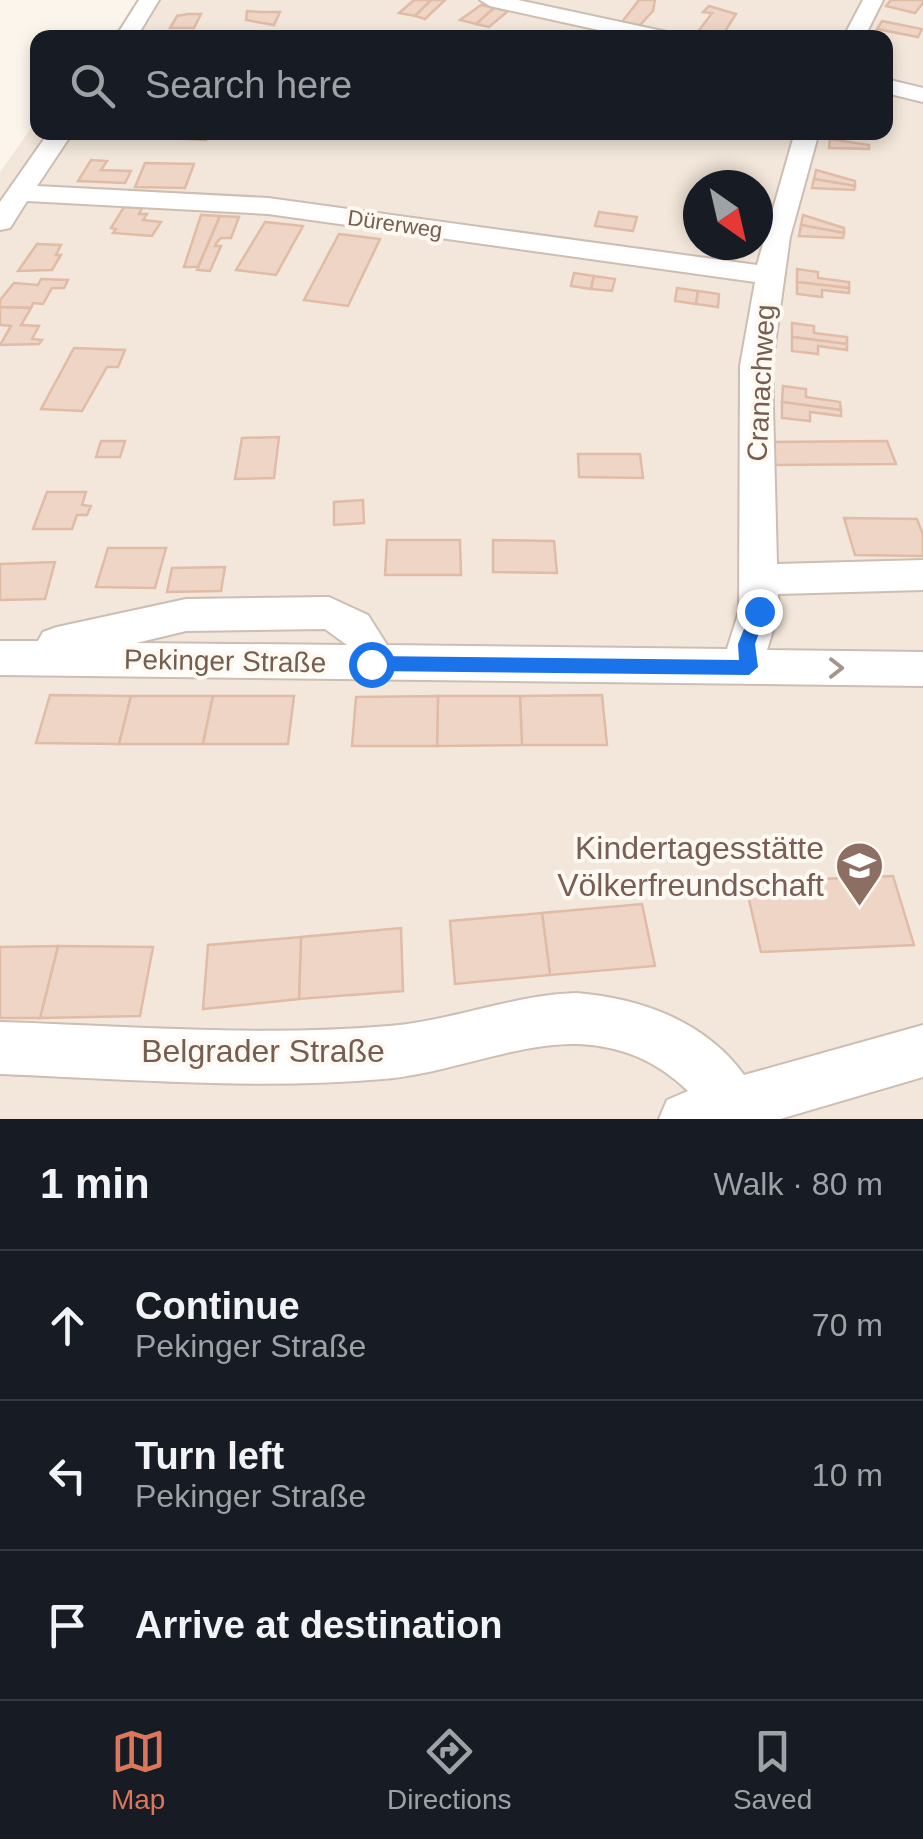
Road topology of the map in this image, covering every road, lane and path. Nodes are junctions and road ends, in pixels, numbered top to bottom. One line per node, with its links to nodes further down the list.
1 (148, 0): 4 (street)
2 (490, 0): 5 (street)
3 (873, 0): 6 (street)
4 (130, 30)
5 (630, 30)
6 (857, 30)
7 (893, 88): 8 (street)
8 (923, 95)
9 (56, 140): 11 (street)
10 (804, 140): 13 (street, Cranachweg)
11 (20, 193): 12 (street); 13 (street, Dürerweg)
12 (0, 222)
13 (768, 276): 15 (street, Cranachweg)
14 (923, 576): 15 (street)
15 (758, 579): 17 (street)
16 (16, 658): 17 (street, Pekinger Straße)
17 (749, 667): 18 (street, Pekinger Straße, one-way to 18)
18 (923, 668)
19 (0, 1048): 21 (street, Belgrader Straße)
20 (923, 1051): 21 (street, Belgrader Straße)
21 (709, 1112)

